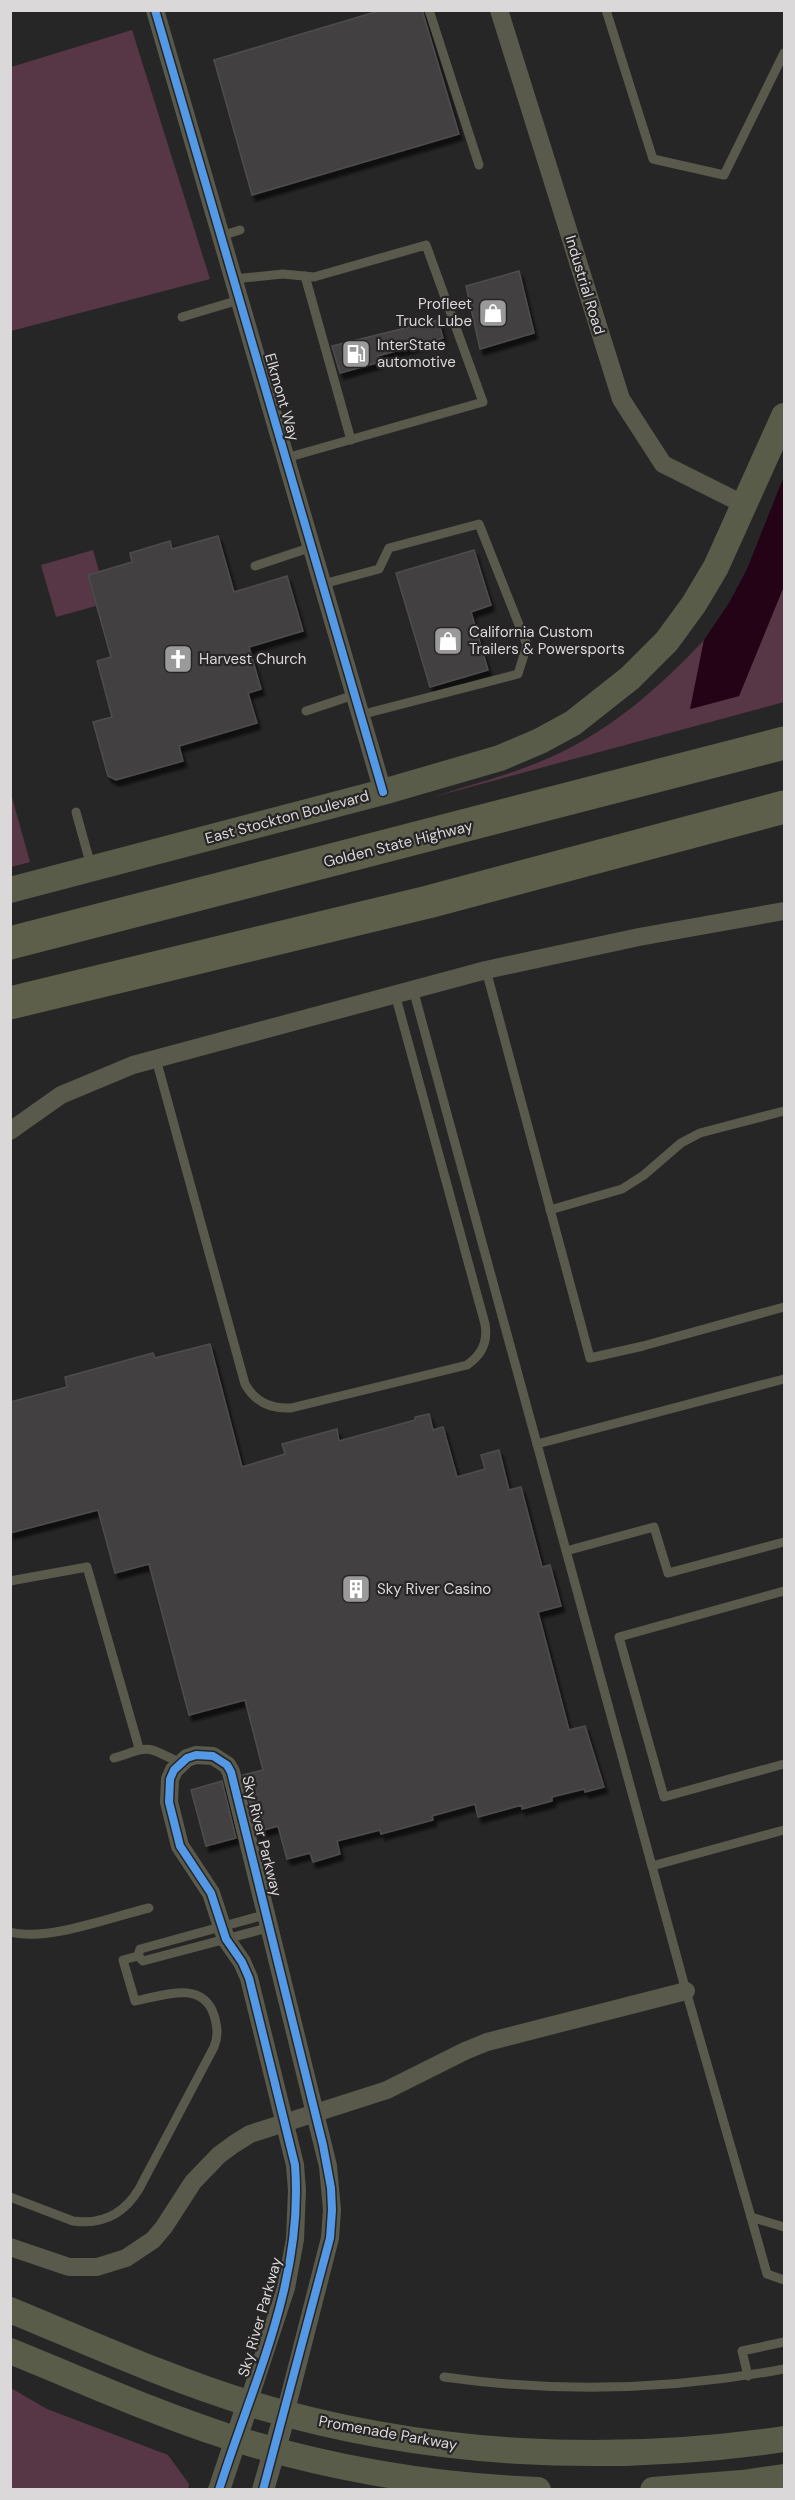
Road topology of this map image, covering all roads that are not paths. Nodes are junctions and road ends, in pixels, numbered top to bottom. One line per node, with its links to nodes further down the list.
1 (155, 10): 8 (street, Elkmont Way)
2 (429, 10): 6 (lane)
3 (499, 10): 16 (street, Industrial Road)
4 (606, 10): 5 (lane)
5 (784, 53)
6 (479, 165)
7 (240, 230): 8 (lane)
8 (220, 236): 10 (street, Elkmont Way)
9 (305, 276): 10 (lane); 14 (lane); 14 (lane)
10 (233, 279): 11 (street, Elkmont Way)
11 (239, 300): 12 (lane); 15 (street, Elkmont Way)
12 (182, 317)
13 (784, 416): 16 (main road, East Stockton Boulevard)
14 (351, 440): 15 (lane)
15 (286, 458): 17 (street, Elkmont Way)
16 (745, 505): 25 (main road, East Stockton Boulevard)
17 (312, 547): 18 (lane); 19 (street, Elkmont Way)
18 (255, 566)
19 (323, 584): 20 (street, Elkmont Way); 22 (lane)
20 (354, 695): 21 (lane); 22 (street, Elkmont Way)
21 (306, 711)
22 (360, 715): 25 (street, Elkmont Way)
23 (784, 726): 26 (highway)
24 (784, 744): 26 (highway, Golden State Highway)
25 (383, 792): 31 (main road, East Stockton Boulevard)
26 (575, 799): 34 (highway, Golden State Highway)
27 (784, 807): 29 (highway)
28 (76, 812): 31 (lane)
29 (712, 826): 30 (highway); 38 (highway)
30 (784, 826)
31 (91, 869): 32 (main road, East Stockton Boulevard)
32 (10, 890)
33 (784, 911): 35 (street)
34 (10, 943)
35 (486, 970): 36 (street); 42 (lane)
36 (413, 989): 37 (street); 45 (lane)
37 (395, 994): 39 (street); 39 (lane)
38 (10, 1003)
39 (156, 1059): 41 (street)
40 (784, 1111): 42 (lane)
41 (10, 1131)
42 (550, 1210): 43 (lane)
43 (784, 1307)
44 (784, 1379): 45 (lane)
45 (537, 1444): 47 (lane)
46 (784, 1542): 47 (lane)
47 (566, 1551): 55 (lane)
48 (10, 1581): 50 (lane)
49 (784, 1591): 53 (lane)
50 (139, 1748): 51 (lane); 52 (lane)
51 (114, 1758)
52 (180, 1763): 57 (street, Sky River Parkway); 59 (street, Sky River Parkway)
53 (784, 1764)
54 (784, 1830): 55 (lane)
55 (652, 1866): 60 (lane)
56 (148, 1908): 58 (lane)
57 (269, 1921): 59 (lane); 61 (street, Sky River Parkway)
58 (10, 1932)
59 (224, 1933): 62 (street, Sky River Parkway); 63 (lane)
60 (686, 1991): 61 (street); 64 (lane)
61 (316, 2114): 62 (street); 75 (street, Sky River Parkway)
62 (285, 2123): 66 (street); 74 (street, Sky River Parkway)
63 (10, 2197)
64 (752, 2217): 65 (lane); 67 (lane)
65 (784, 2227)
66 (10, 2247)
67 (784, 2280)
68 (10, 2310): 74 (main road, Promenade Parkway)
69 (784, 2342): 72 (lane)
70 (10, 2351): 76 (main road)
71 (784, 2369): 72 (lane)
72 (748, 2376): 73 (lane)
73 (444, 2377)
74 (248, 2403): 75 (main road, Promenade Parkway); 76 (street)
75 (285, 2414): 77 (main road, Promenade Parkway); 78 (street)
76 (235, 2439): 78 (main road); 80 (street)
77 (784, 2439)
78 (274, 2450): 81 (street); 82 (main road)
79 (784, 2477): 83 (main road)
80 (219, 2490)
81 (263, 2490)
82 (538, 2490)
83 (653, 2490)

